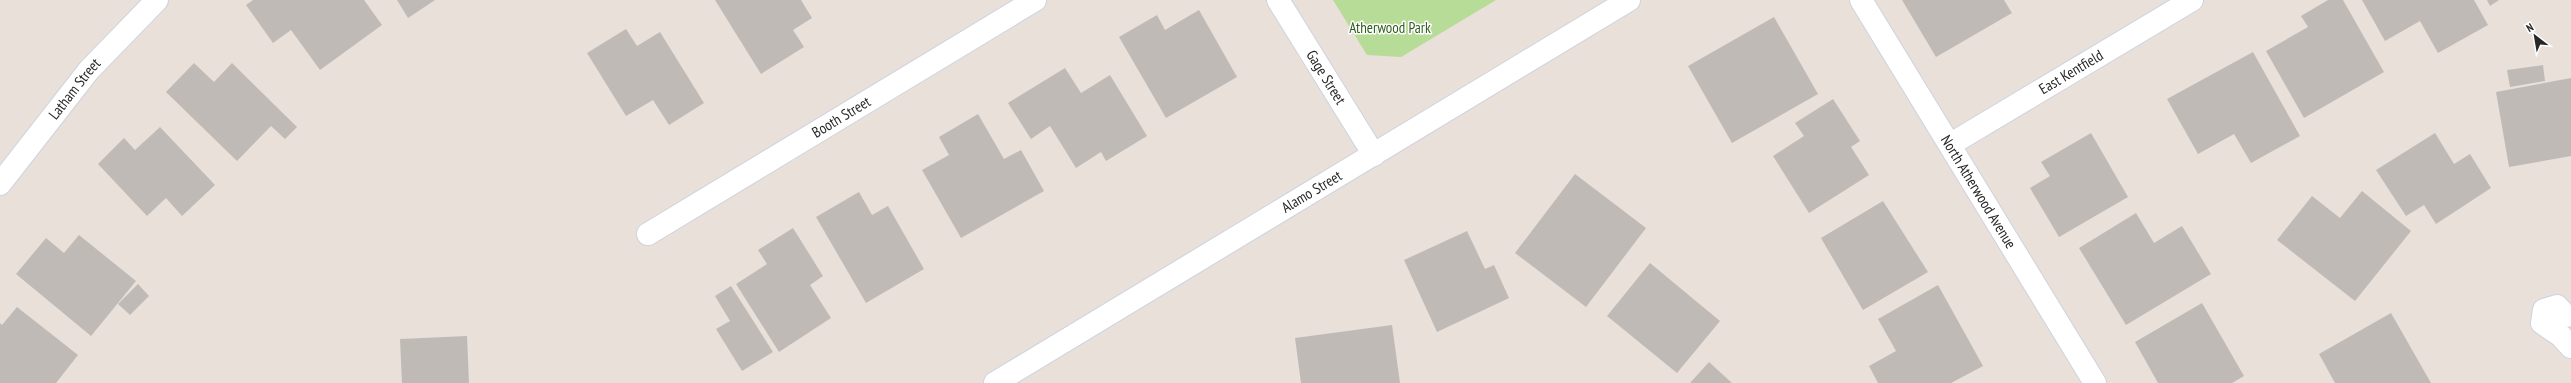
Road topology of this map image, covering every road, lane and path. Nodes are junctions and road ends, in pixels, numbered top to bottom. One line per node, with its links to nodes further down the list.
1 (157, 0): 9 (street, Latham Street)
2 (1035, 0): 10 (street, Booth Street)
3 (1278, 0): 8 (street, Gage Street)
4 (1629, 0): 8 (street, Alamo Street)
5 (1862, 0): 7 (street, North Atherwood Avenue)
6 (2192, 0): 7 (street, East Kentfield)
7 (1951, 144): 14 (street, North Atherwood Avenue)
8 (1374, 155): 13 (street, Alamo Street)
9 (0, 184)
10 (648, 234)
11 (2566, 316): 12 (street)
12 (2571, 347)
13 (995, 383)
14 (2095, 383)

